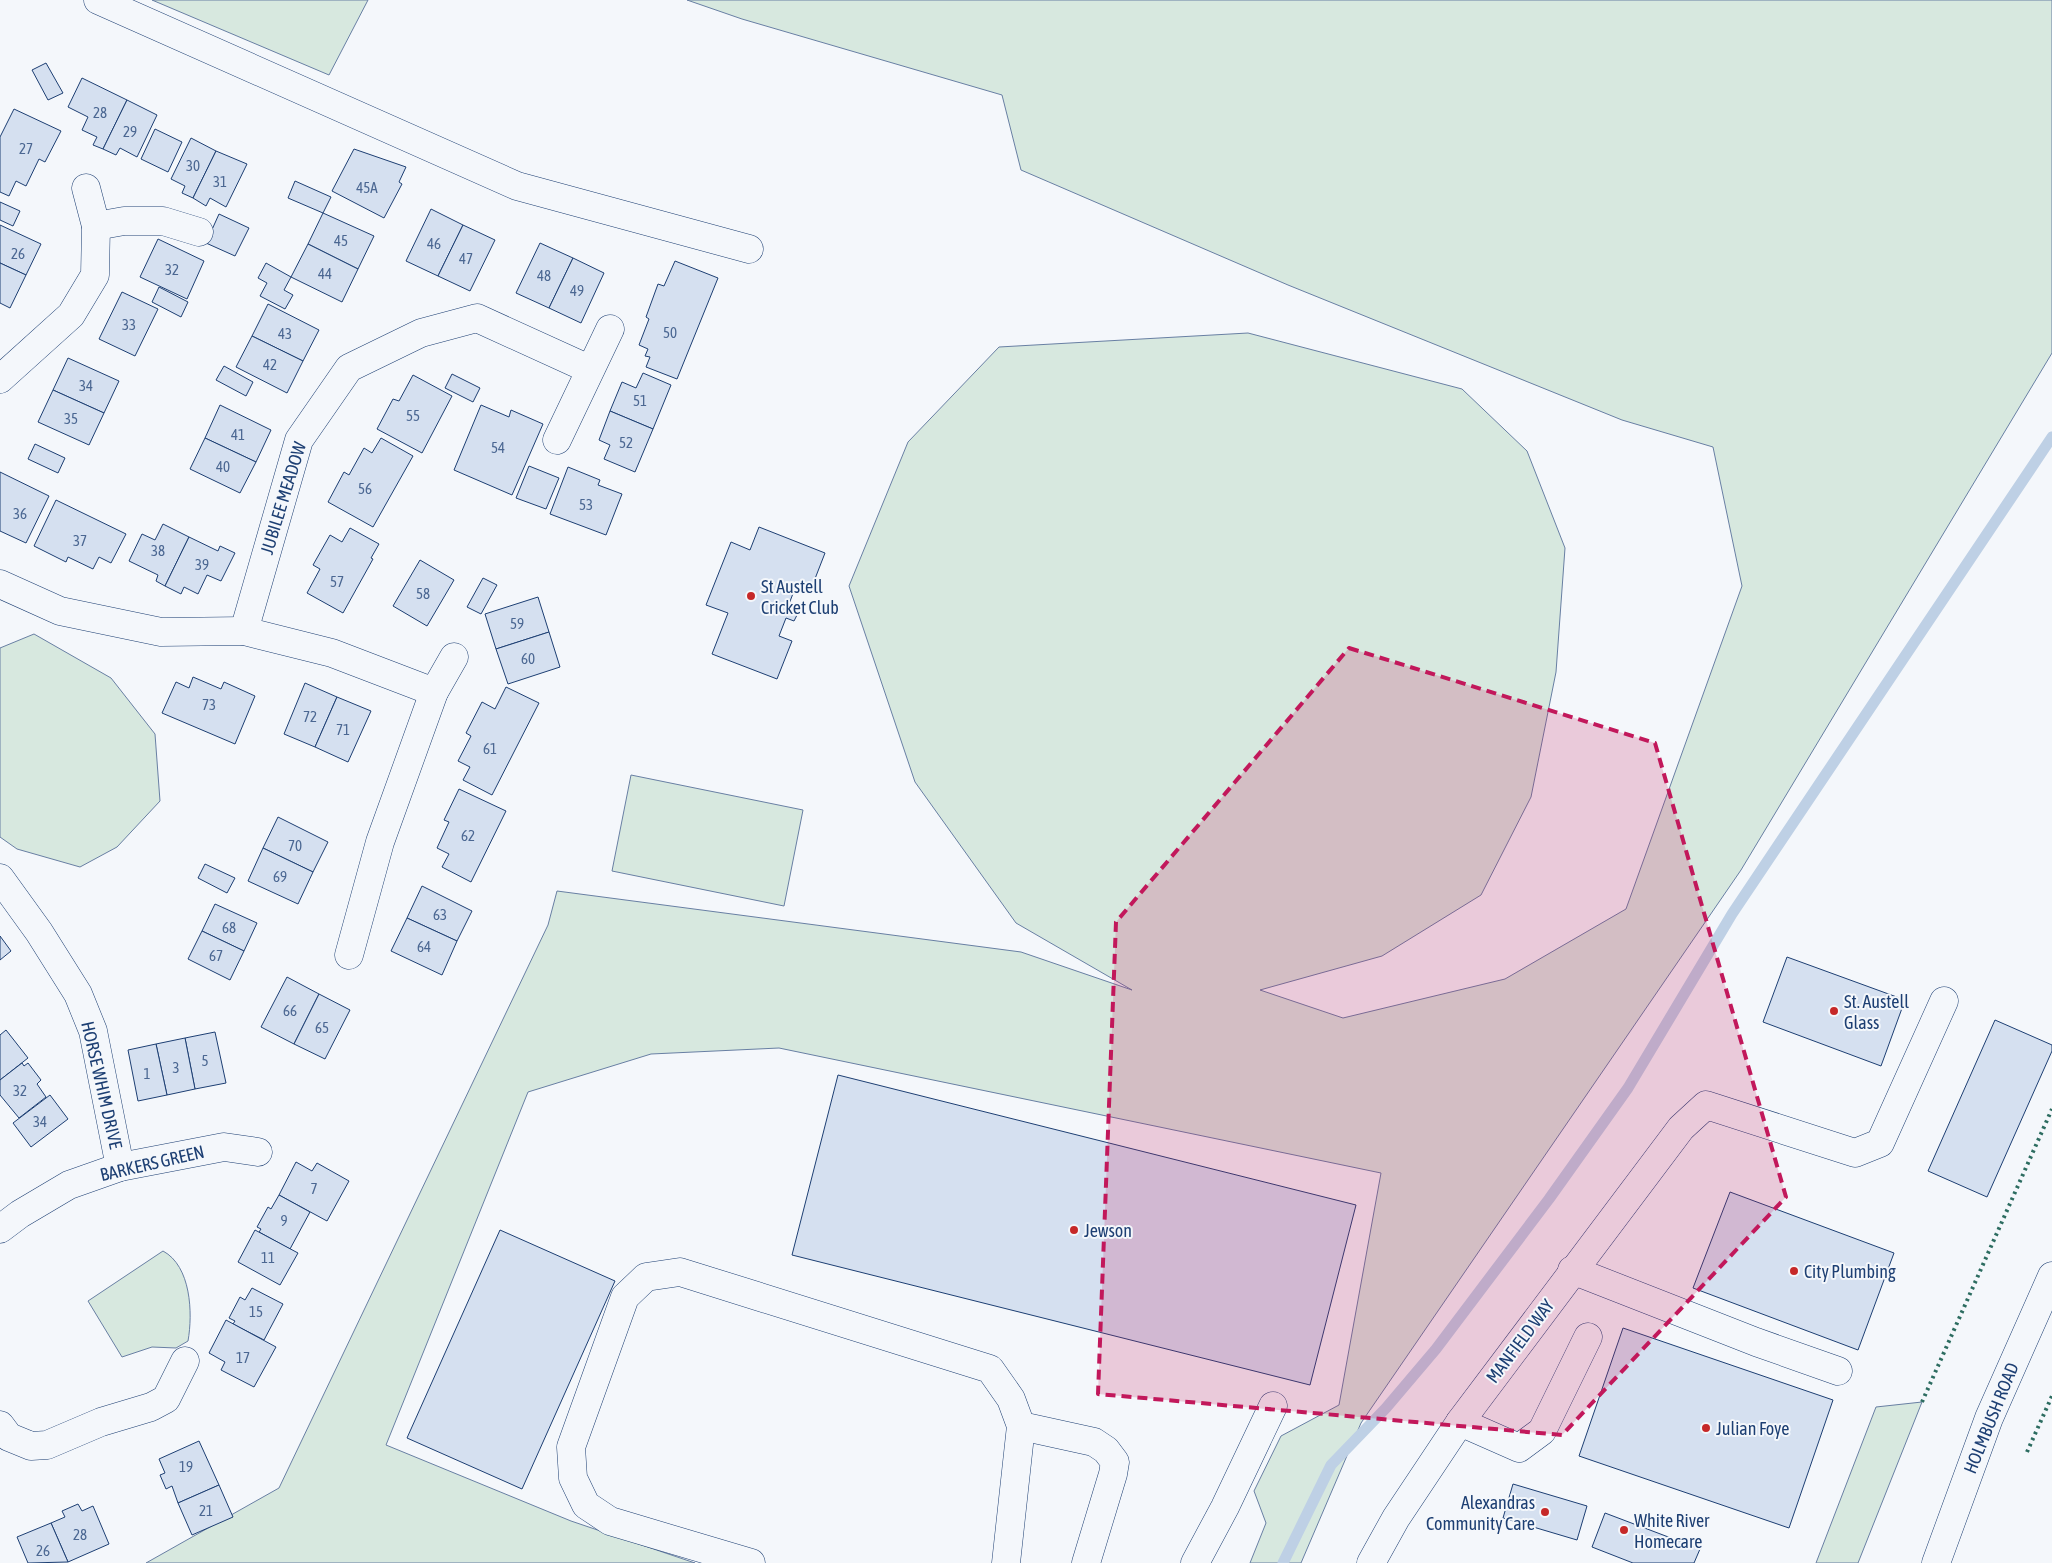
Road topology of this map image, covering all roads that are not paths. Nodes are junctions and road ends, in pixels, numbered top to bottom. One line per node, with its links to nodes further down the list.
1 (98, 0): 5 (main road)
2 (86, 188): 3 (main road)
3 (96, 226): 4 (main road); 8 (main road)
4 (199, 232)
5 (749, 250)
6 (610, 329): 7 (main road)
7 (589, 369): 9 (main road); 11 (main road, JUBILEE MEADOW)
8 (0, 379)
9 (557, 440)
10 (0, 584): 11 (main road)
11 (244, 631): 13 (main road)
12 (454, 657): 13 (main road)
13 (434, 692): 15 (main road)
14 (0, 878): 18 (main road, HORSE WHIM DRIVE)
15 (349, 955)
16 (1944, 1001): 20 (main road, MANFIELD WAY)
17 (258, 1152): 18 (main road, BARKERS GREEN)
18 (120, 1167): 19 (main road, BARKERS GREEN)
19 (0, 1230)
20 (1572, 1270): 24 (main road); 26 (main road, MANFIELD WAY)
21 (2052, 1276): 34 (main road, HOLMBUSH ROAD)
22 (1588, 1337): 26 (main road)
23 (185, 1361): 27 (main road)
24 (1838, 1371)
25 (1273, 1406): 32 (main road)
26 (1460, 1422): 33 (main road, MANFIELD WAY)
27 (0, 1425)
28 (1021, 1426): 29 (main road); 30 (main road); 31 (main road)
29 (751, 1563)
30 (1006, 1563)
31 (1086, 1563)
32 (1195, 1563)
33 (1371, 1563)
34 (1936, 1563)

